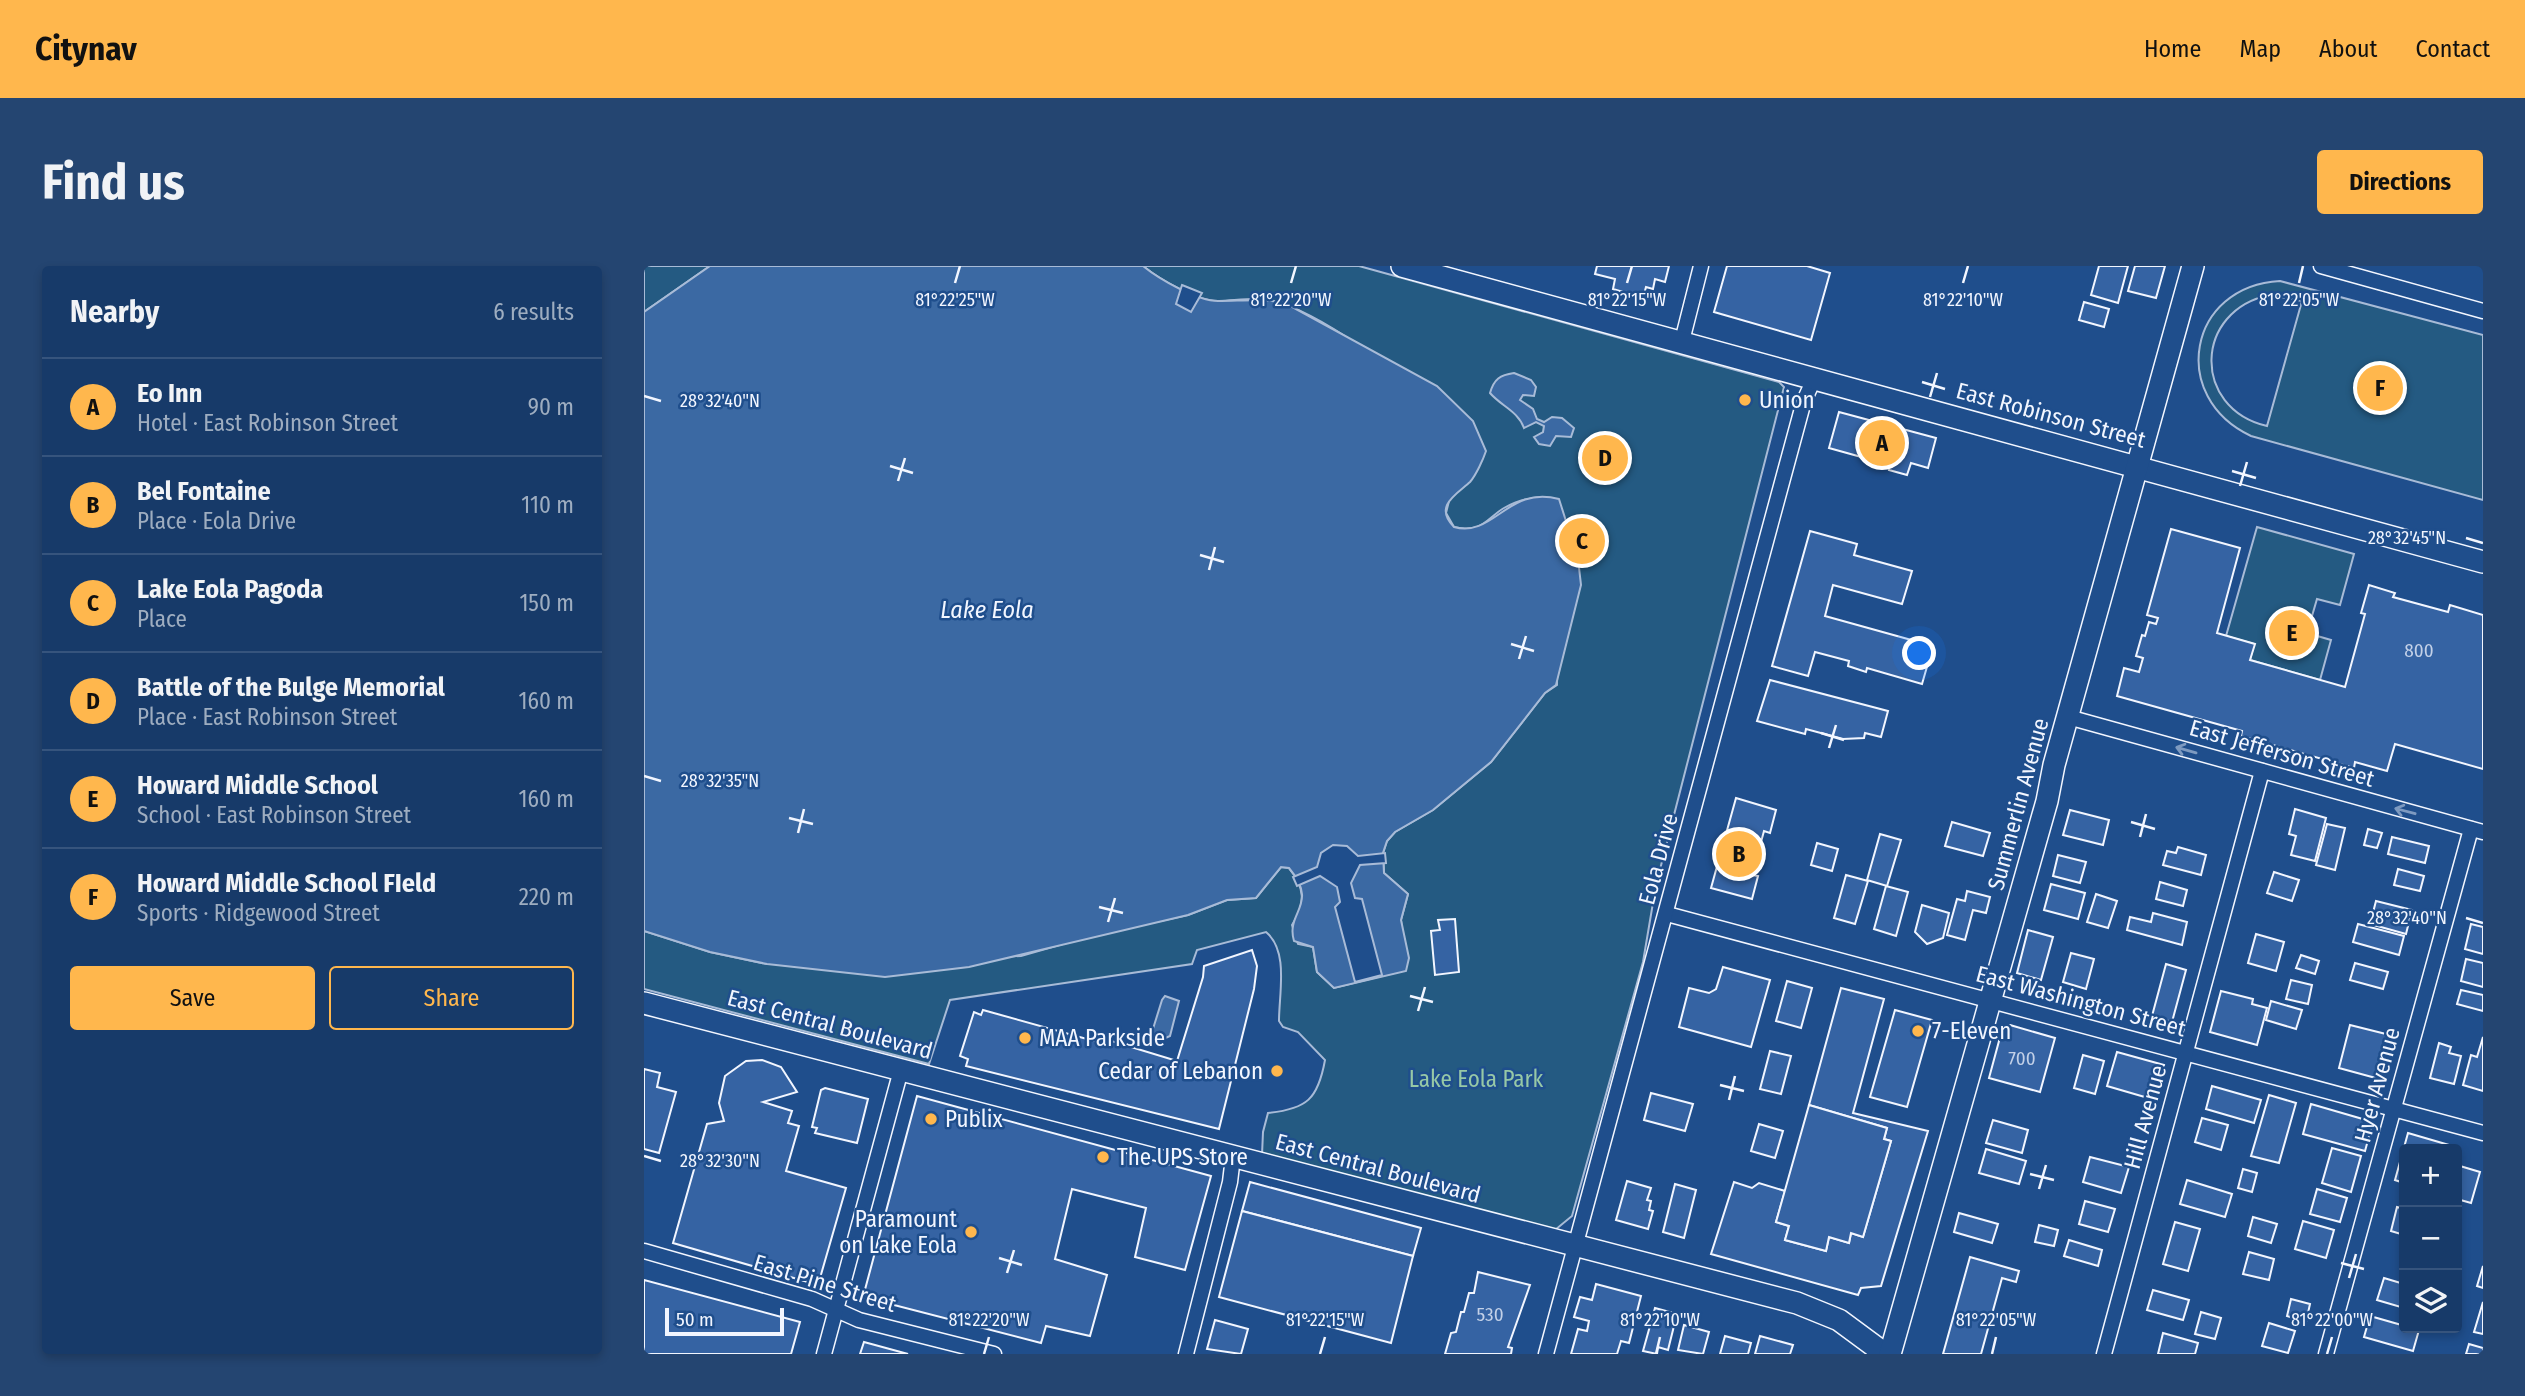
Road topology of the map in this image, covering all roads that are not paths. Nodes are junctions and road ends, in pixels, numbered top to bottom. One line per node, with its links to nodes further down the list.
1 (1402, 266): 5 (street, East Robinson Street)
2 (1701, 266): 7 (street)
3 (2193, 266): 9 (street, Summerlin Avenue)
4 (2321, 266): 6 (street)
5 (1451, 273): 7 (street, East Robinson Street)
6 (2483, 311)
7 (1682, 341): 8 (street, East Robinson Street)
8 (1815, 377): 9 (street, East Robinson Street); 14 (street, Eola Drive)
9 (2138, 466): 10 (street, East Robinson Street); 11 (street, Summerlin Avenue)
10 (2483, 562)
11 (2068, 717): 12 (street, East Jefferson Street, one-way to 11); 15 (street, Summerlin Avenue)
12 (2262, 771): 13 (street, East Jefferson Street, one-way to 12); 17 (street, Hill Avenue)
13 (2477, 830): 19 (street, Hyer Avenue)
14 (1667, 914): 15 (street, East Washington Street); 22 (street, Eola Drive)
15 (1992, 1000): 17 (street, East Washington Street); 30 (street, Summerlin Avenue)
16 (644, 1003): 18 (street, East Central Boulevard)
17 (2186, 1052): 19 (street, East Washington Street); 31 (street, Hill Avenue)
18 (901, 1070): 21 (street, East Central Boulevard); 24 (street)
19 (2394, 1109): 20 (street, East Washington Street); 32 (street, Hyer Avenue)
20 (2483, 1133)
21 (1233, 1157): 22 (street, East Central Boulevard); 27 (street)
22 (1575, 1247): 28 (street, Eola Drive); 29 (street, East Central Boulevard)
23 (644, 1251): 24 (street, East Pine Street)
24 (836, 1310): 25 (street); 26 (street, East Pine Street)
25 (824, 1354)
26 (994, 1354)
27 (1185, 1354)
28 (1546, 1354)
29 (1885, 1354)
30 (1890, 1354)
31 (2105, 1354)
32 (2326, 1354)

